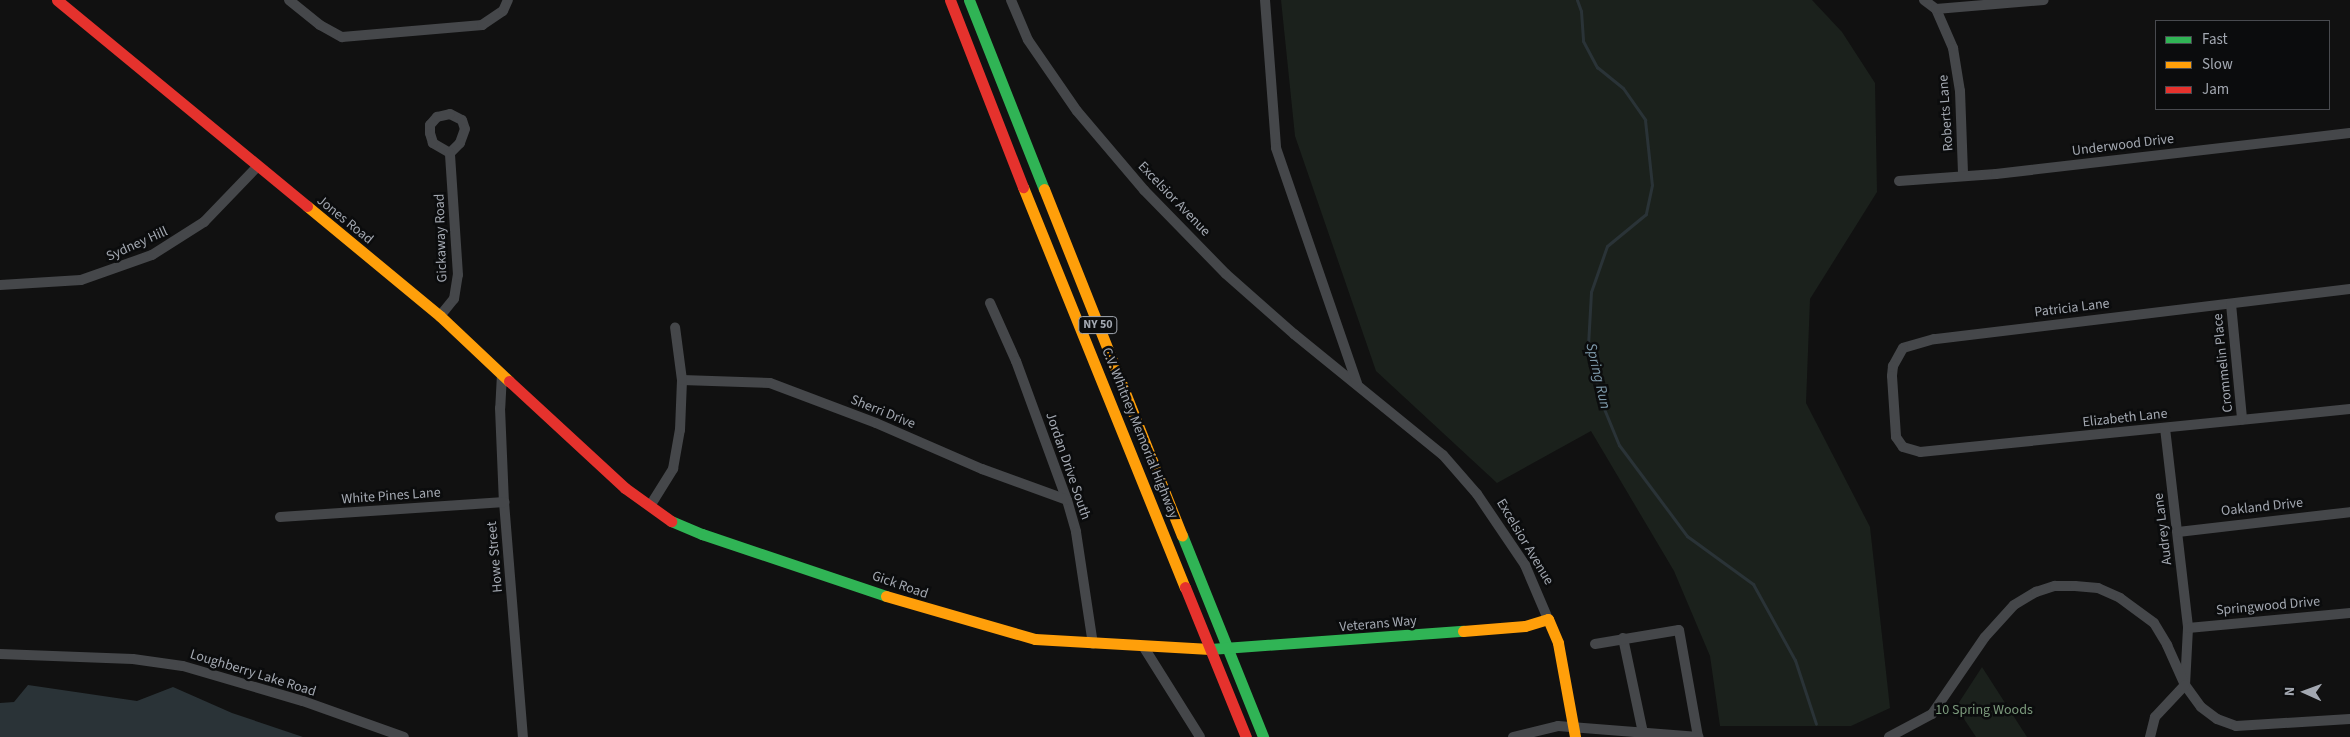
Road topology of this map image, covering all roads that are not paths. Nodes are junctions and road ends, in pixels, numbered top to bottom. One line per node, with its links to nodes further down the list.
1 (289, 0): 2 (street)
2 (508, 0)
3 (944, 0): 12 (main road)
4 (950, 0): 12 (main road, C.V. Whitney Memorial Highway / NY 50)
5 (969, 0): 46 (main road, C.V. Whitney Memorial Highway / NY 50)
6 (1011, 0): 26 (street, Excelsior Avenue)
7 (1265, 0): 26 (street)
8 (1924, 0): 11 (street, Roberts Lane)
9 (2044, 0): 11 (street)
10 (60, 1): 15 (main road, Jones Road)
11 (1936, 9): 16 (street, Roberts Lane)
12 (968, 51): 45 (main road, C.V. Whitney Memorial Highway / NY 50)
13 (2350, 133): 16 (street, Underwood Drive)
14 (450, 153): 22 (street, Gickaway Road)
15 (257, 168): 18 (street, Sydney Hill); 22 (main road, Jones Road)
16 (1963, 174): 17 (street, Underwood Drive)
17 (1899, 181)
18 (0, 286)
19 (2350, 289): 21 (street, Patricia Lane)
20 (990, 304): 32 (street, Jordan Drive South)
21 (2231, 304): 28 (street, Crommelin Place); 30 (street, Patricia Lane)
22 (440, 316): 24 (main road, Jones Road)
23 (675, 327): 25 (street)
24 (502, 374): 31 (main road, Jones Road); 33 (street, Howe Street)
25 (682, 380): 32 (street, Sherri Drive); 34 (street)
26 (1357, 384): 39 (street, Excelsior Avenue)
27 (2350, 409): 28 (street, Elizabeth Lane)
28 (2242, 419): 29 (street, Elizabeth Lane)
29 (2165, 428): 30 (street, Elizabeth Lane); 37 (street, Audrey Lane)
30 (1903, 448)
31 (606, 471): 34 (main road, Gick Road)
32 (1067, 500): 42 (street, Jordan Drive South)
33 (504, 502): 36 (street, White Pines Lane); 53 (street, Howe Street)
34 (650, 506): 42 (main road, Gick Road)
35 (2350, 512): 37 (street, Oakland Drive)
36 (280, 517)
37 (2178, 532): 40 (street, Audrey Lane)
38 (2350, 613): 40 (street, Springwood Drive)
39 (1548, 619): 46 (main road, Veterans Way); 50 (main road, Excelsior Avenue)
40 (2188, 628): 48 (street, Audrey Lane)
41 (1623, 638): 43 (street); 51 (street); 58 (street)
42 (1093, 644): 44 (main road, Gick Road)
43 (1595, 644)
44 (1143, 646): 45 (main road, Gick Road); 54 (street)
45 (1209, 648): 46 (main road, Veterans Way); 55 (main road, C.V. Whitney Memorial Highway / NY 50)
46 (1227, 650): 56 (main road, C.V. Whitney Memorial Highway / NY 50)
47 (0, 654): 52 (street, Loughberry Lake Road)
48 (2185, 685): 49 (street); 59 (street); 60 (street)
49 (2350, 719)
50 (1575, 732): 51 (street); 57 (street)
51 (1642, 733): 58 (street)
52 (404, 737)
53 (524, 737)
54 (1200, 737)
55 (1246, 737)
56 (1263, 737)
57 (1513, 737)
58 (1699, 737)
59 (1889, 737)
60 (2150, 737)

